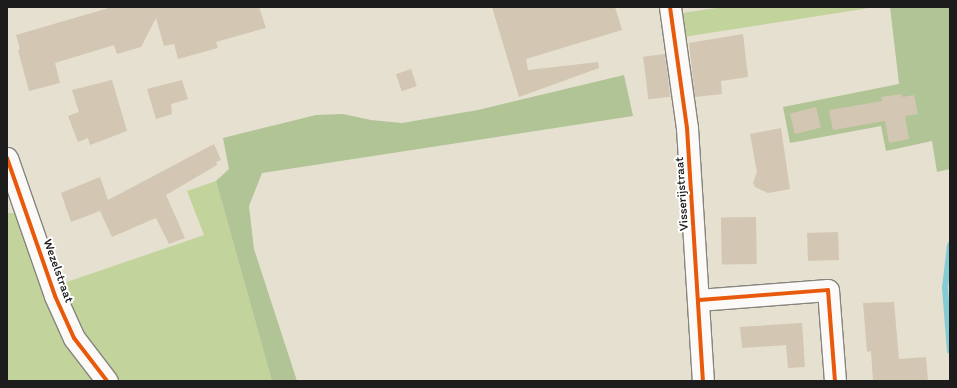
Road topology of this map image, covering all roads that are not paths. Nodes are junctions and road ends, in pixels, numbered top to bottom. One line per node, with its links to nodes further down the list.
1 (670, 7): 3 (street, Visserijstraat)
2 (7, 158): 4 (street, Wezelstraat)
3 (698, 300): 5 (street, Visserijstraat); 6 (street)
4 (107, 381)
5 (703, 381)
6 (836, 381)

